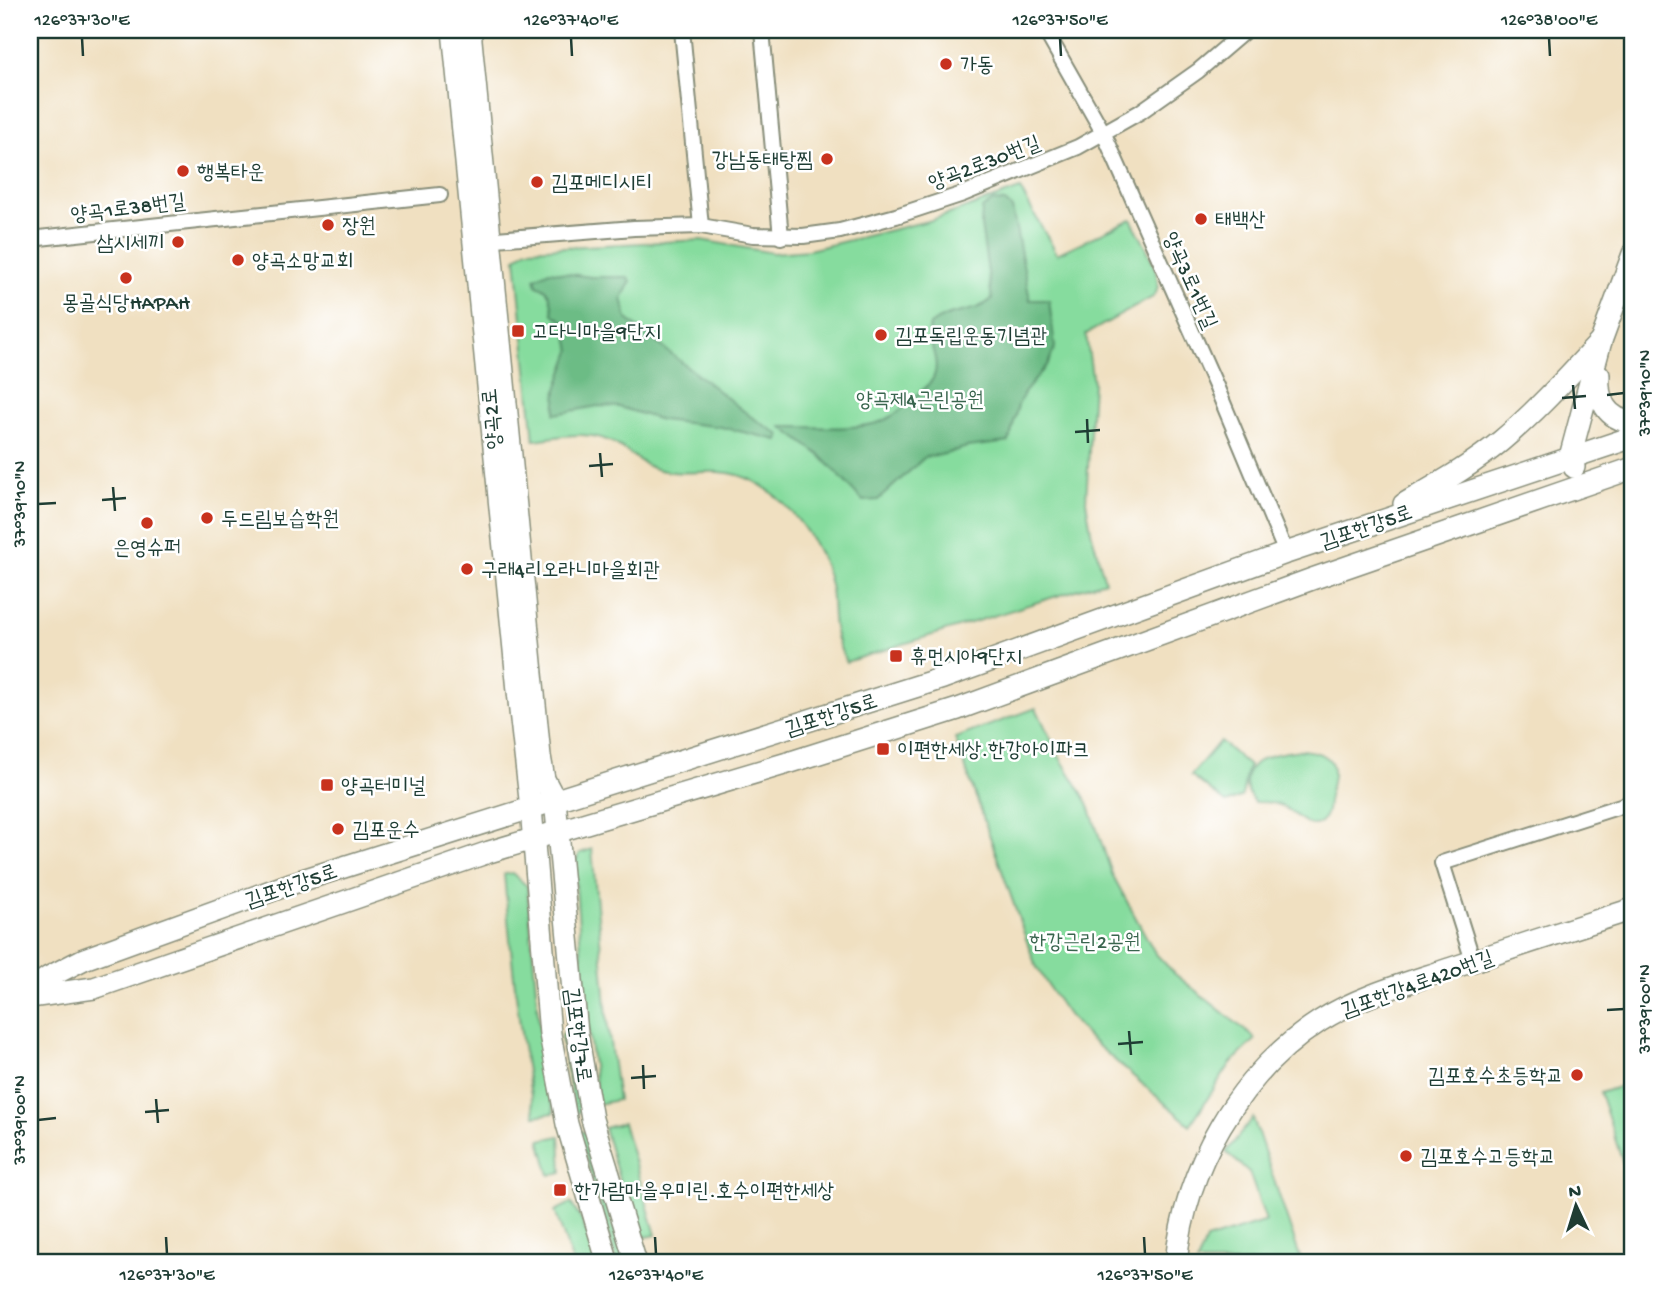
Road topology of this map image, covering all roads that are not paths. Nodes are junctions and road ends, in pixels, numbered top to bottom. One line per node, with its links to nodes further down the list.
1 (453, 30): 12 (street, 양곡2로)
2 (470, 30): 12 (street, 양곡2로)
3 (682, 30): 9 (street)
4 (762, 30): 10 (street)
5 (1045, 30): 7 (street, 양곡3로1번길)
6 (1247, 30): 7 (street, 양곡2로30번길)
7 (1104, 134): 10 (street, 양곡2로30번길); 21 (street, 양곡3로1번길)
8 (440, 195): 11 (street, 양곡1로38번길)
9 (701, 226): 10 (street, 양곡2로30번길); 12 (street, 양곡2로30번길)
10 (781, 237)
11 (30, 239)
12 (482, 240): 22 (street, 양곡2로); 24 (street, 양곡2로)
13 (1633, 254): 14 (street)
14 (1601, 341): 15 (street); 17 (street); 20 (street)
15 (1633, 422)
16 (1633, 437): 17 (street, 김포한강5로)
17 (1570, 457): 19 (street); 20 (street, 김포한강5로)
18 (1633, 468): 19 (street, 김포한강5로)
19 (1580, 486): 25 (street, 김포한강5로)
20 (1364, 527): 21 (street, 김포한강5로)
21 (1286, 554): 22 (street, 김포한강5로)
22 (555, 800): 24 (street, 김포한강5로); 25 (street, 김포한강7로)
23 (1633, 802): 30 (street)
24 (531, 808): 26 (street, 김포한강7로); 31 (street, 김포한강5로)
25 (558, 831): 26 (street, 김포한강5로); 34 (street, 김포한강7로)
26 (534, 838): 27 (street, 김포한강5로); 28 (street, 김포한강7로)
27 (489, 852): 28 (street); 32 (street, 김포한강5로)
28 (537, 882): 33 (street, 김포한강7로)
29 (1633, 909): 30 (street, 김포한강4로420번길)
30 (1473, 961): 35 (street, 김포한강4로420번길)
31 (30, 990)
32 (30, 997)
33 (608, 1263)
34 (636, 1263)
35 (1176, 1263)

